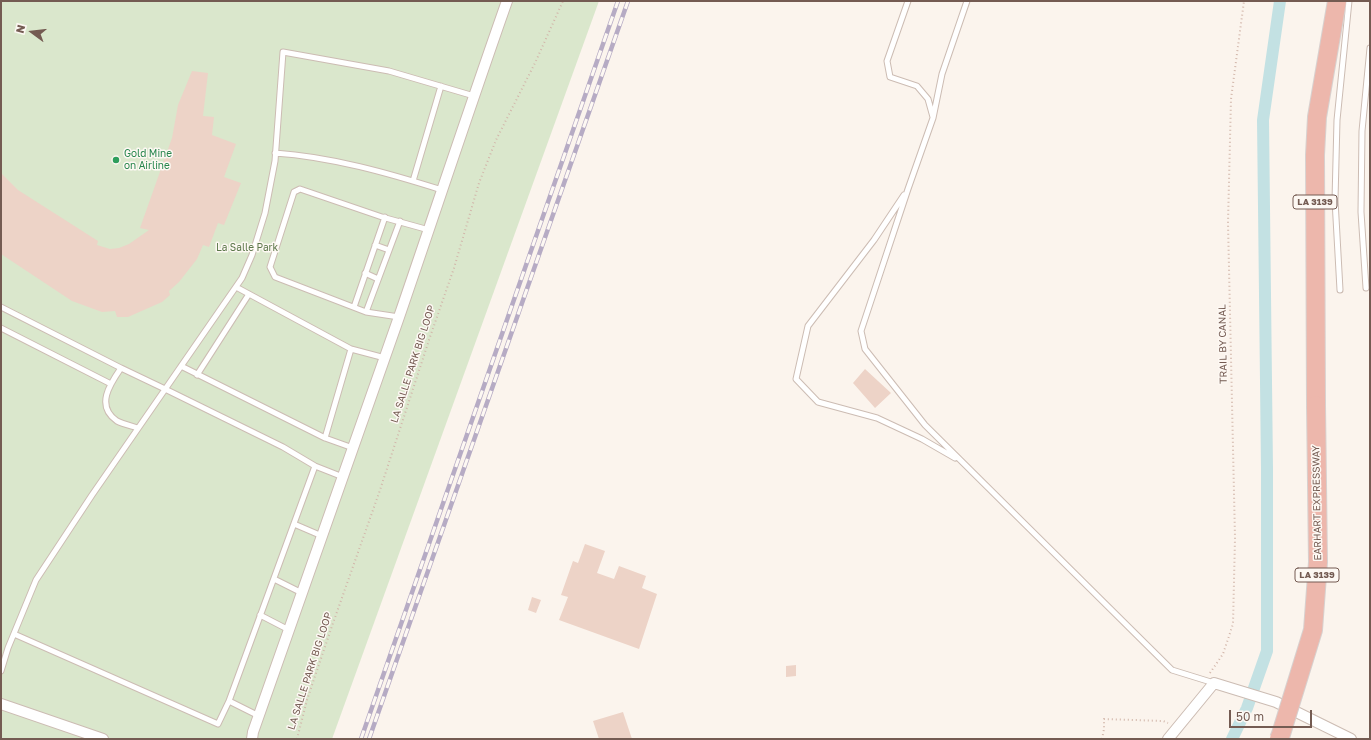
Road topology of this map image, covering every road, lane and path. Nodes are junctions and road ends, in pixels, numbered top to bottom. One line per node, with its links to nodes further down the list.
1 (507, 1): 10 (street)
2 (564, 1): 60 (path, LA SALLE PARK BIG LOOP)
3 (908, 1): 11 (lane)
4 (967, 1): 11 (lane)
5 (1244, 1): 53 (path, TRAIL BY CANAL)
6 (1337, 1): 63 (highway, EARHART EXPRESSWAY / LA 3139, bridge)
7 (1349, 1): 25 (lane)
8 (1370, 48): 24 (lane)
9 (440, 86): 10 (lane); 12 (lane); 13 (lane)
10 (474, 96): 15 (street)
11 (933, 118): 14 (lane)
12 (275, 153): 13 (lane); 23 (lane)
13 (413, 181): 15 (lane)
14 (908, 189): 42 (lane); 42 (lane)
15 (442, 190): 18 (street)
16 (385, 217): 17 (lane); 19 (lane); 28 (lane)
17 (400, 221): 18 (lane); 20 (lane)
18 (429, 230): 30 (street)
19 (376, 245): 20 (lane); 21 (lane)
20 (389, 250): 22 (lane)
21 (365, 273): 22 (lane); 28 (lane)
22 (378, 279): 29 (lane)
23 (236, 287): 26 (lane); 34 (lane)
24 (1366, 288)
25 (1340, 290)
26 (249, 294): 32 (lane); 36 (lane)
27 (1, 307): 35 (lane)
28 (354, 307): 29 (lane)
29 (366, 312): 30 (lane)
30 (399, 317): 33 (street)
31 (1, 328): 37 (lane)
32 (351, 349): 33 (lane); 40 (lane)
33 (385, 358): 41 (street)
34 (181, 366): 36 (lane); 38 (lane)
35 (121, 368): 37 (lane); 38 (lane)
36 (198, 375): 40 (lane)
37 (111, 384): 39 (lane)
38 (165, 389): 39 (lane); 43 (lane)
39 (138, 428): 51 (lane)
40 (325, 438): 41 (lane)
41 (353, 448): 44 (street)
42 (963, 463): 53 (lane)
43 (315, 466): 44 (lane); 45 (lane)
44 (343, 477): 46 (street)
45 (294, 524): 46 (lane); 47 (lane)
46 (322, 536): 48 (street)
47 (274, 579): 48 (lane); 49 (lane)
48 (302, 593): 50 (street)
49 (260, 615): 50 (lane); 54 (lane)
50 (289, 630): 56 (street)
51 (14, 634): 52 (lane); 54 (lane)
52 (1, 671)
53 (1210, 682): 57 (street); 64 (street)
54 (229, 701): 56 (lane)
55 (1, 704): 58 (street)
56 (259, 716): 59 (street)
57 (1179, 726): 61 (path); 62 (street)
58 (103, 739)
59 (252, 739)
60 (297, 739)
61 (1102, 739)
62 (1168, 739)
63 (1278, 739)
64 (1351, 739)

